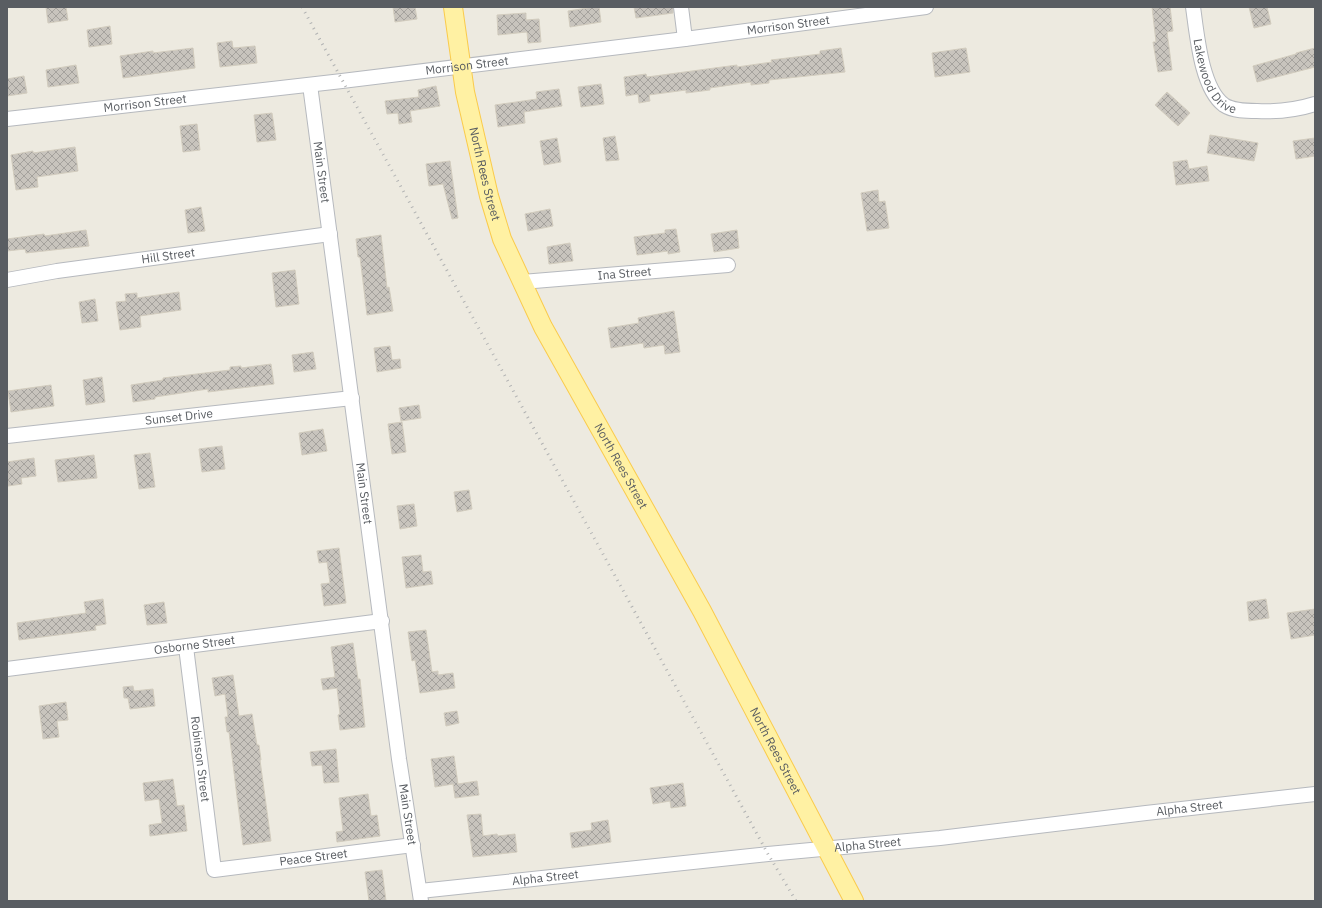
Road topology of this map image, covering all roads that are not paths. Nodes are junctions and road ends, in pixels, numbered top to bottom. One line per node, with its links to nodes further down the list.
1 (453, 7): 6 (main road, North Rees Street)
2 (681, 7): 5 (street)
3 (926, 7): 5 (street, Morrison Street)
4 (1193, 7): 8 (street, Lakewood Drive)
5 (685, 39): 6 (street, Morrison Street)
6 (462, 67): 7 (street, Morrison Street); 13 (main road, North Rees Street)
7 (310, 85): 9 (street, Morrison Street); 10 (street, Main Street)
8 (1315, 104)
9 (7, 119)
10 (330, 234): 12 (street, Hill Street); 14 (street, Main Street)
11 (728, 265): 13 (street, Ina Street)
12 (7, 280)
13 (522, 282): 21 (main road, North Rees Street)
14 (352, 398): 15 (street, Sunset Drive); 16 (street, Main Street)
15 (7, 436)
16 (382, 621): 17 (street, Osborne Street); 20 (street, Main Street)
17 (186, 647): 18 (street, Osborne Street); 22 (street, Robinson Street)
18 (7, 669)
19 (1315, 794): 21 (street, Alpha Street)
20 (413, 845): 22 (street, Peace Street); 23 (street, Main Street)
21 (827, 850): 23 (street, Alpha Street); 24 (main road, North Rees Street)
22 (214, 870)
23 (420, 896)
24 (854, 901)

